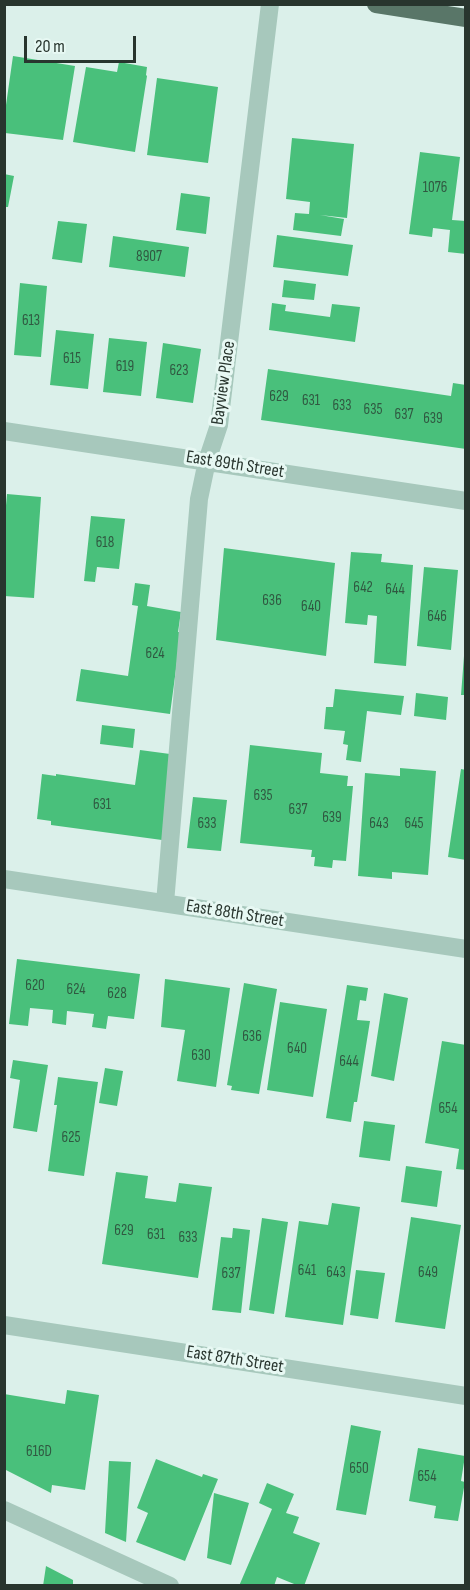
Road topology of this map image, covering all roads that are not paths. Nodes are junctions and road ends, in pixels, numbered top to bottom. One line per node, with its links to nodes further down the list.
1 (270, 4): 5 (street, Bayview Place)
2 (376, 4): 3 (main road)
3 (465, 18)
4 (4, 430): 5 (street, East 89th Street)
5 (207, 461): 6 (street, East 89th Street); 8 (street, Bayview Place)
6 (465, 501)
7 (4, 879): 8 (street, East 88th Street)
8 (165, 903): 9 (street, East 88th Street)
9 (465, 949)
10 (4, 1324): 11 (street, East 87th Street)
11 (465, 1396)
12 (4, 1510): 13 (street)
13 (170, 1586)

